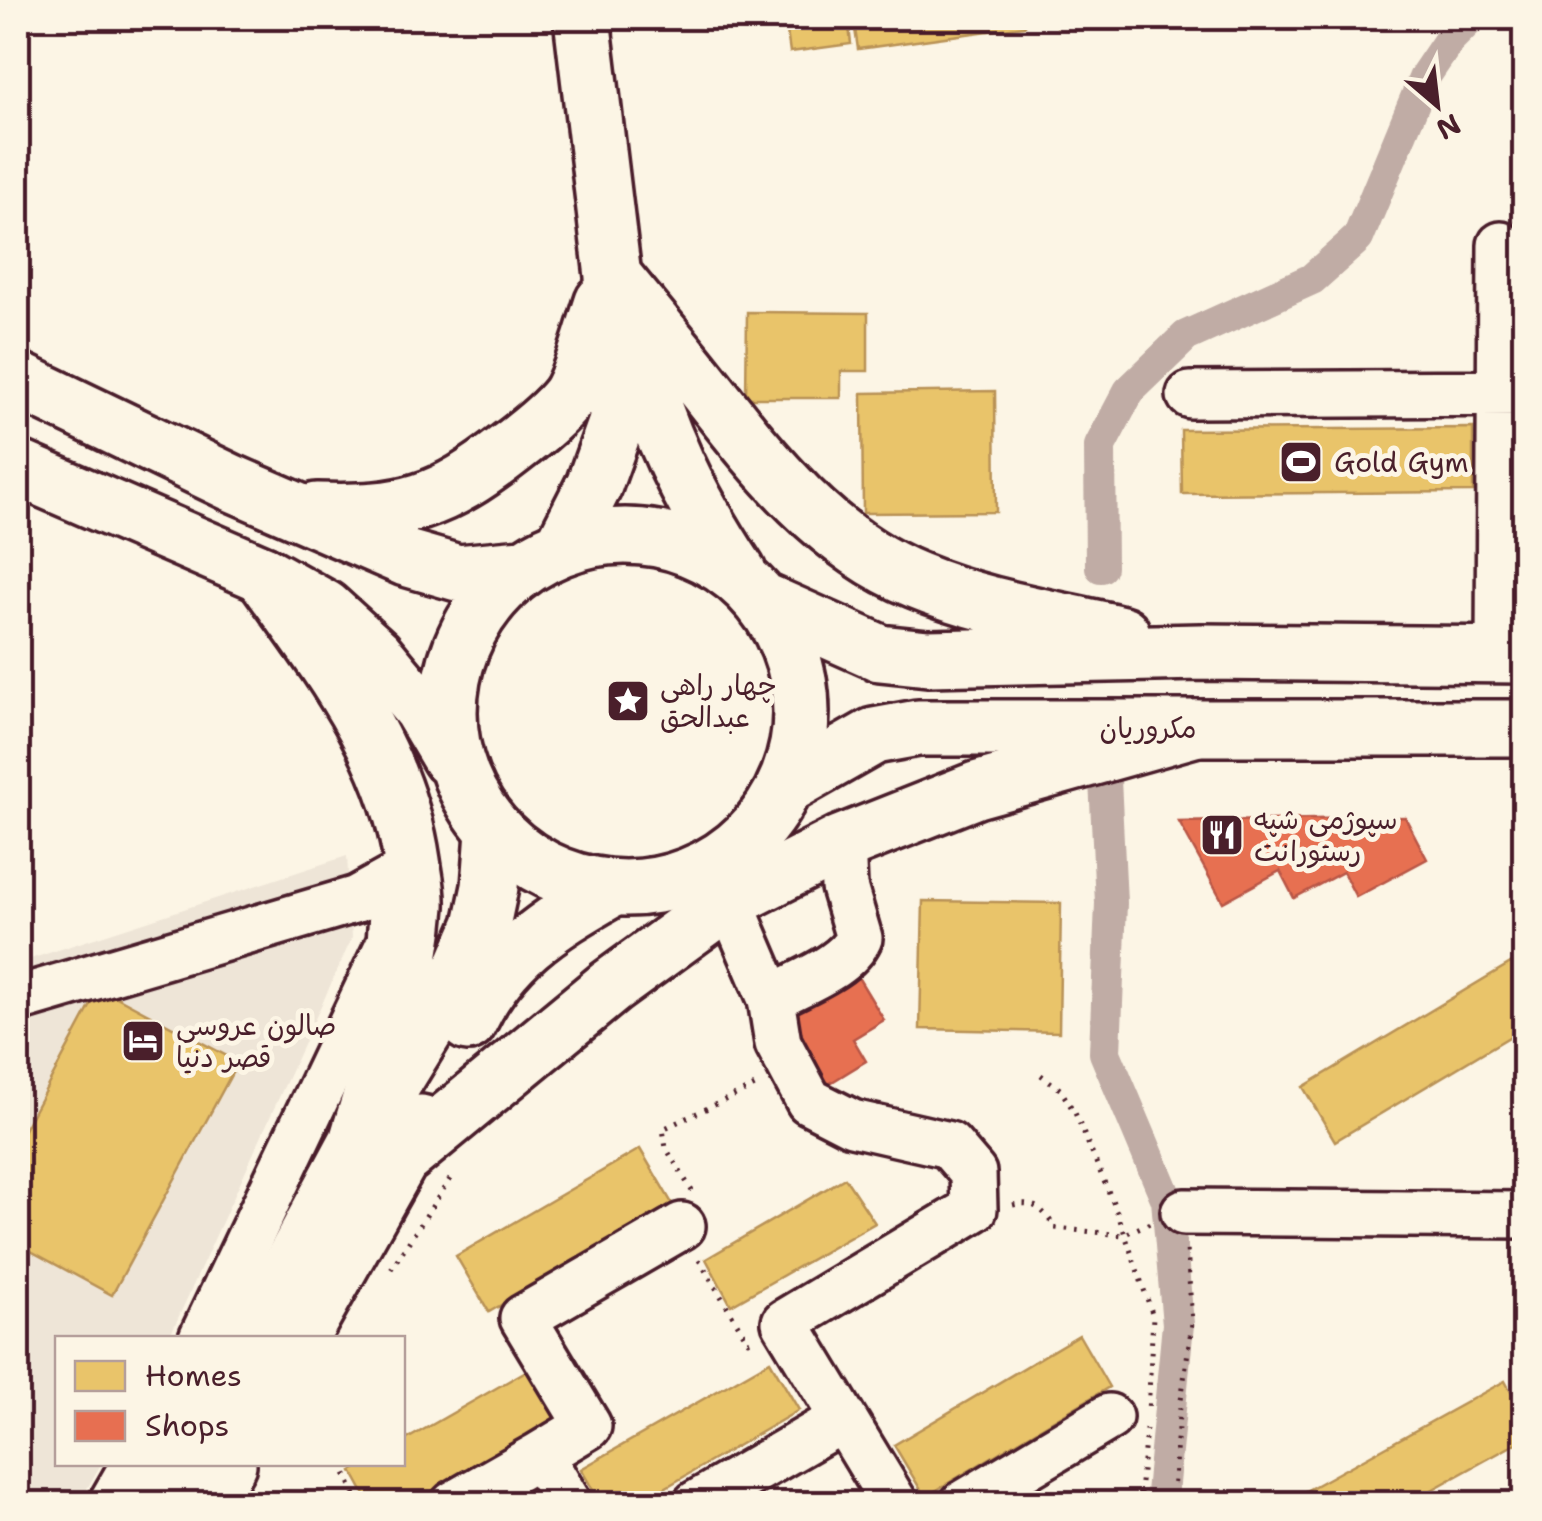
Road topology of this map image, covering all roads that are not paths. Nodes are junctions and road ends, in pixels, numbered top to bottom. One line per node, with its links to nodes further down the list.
1 (582, 18): 3 (main road)
2 (1501, 246): 5 (street)
3 (613, 276): 8 (main road); 9 (main road); 11 (main road); 12 (main road)
4 (18, 380): 8 (main road)
5 (1512, 394): 6 (street); 13 (street)
6 (1190, 396)
7 (18, 468): 10 (main road)
8 (292, 510): 9 (main road)
9 (542, 557): 11 (main road); 16 (main road)
10 (263, 574): 16 (main road); 20 (main road)
11 (753, 590): 12 (main road); 17 (main road)
12 (1201, 652): 13 (main road)
13 (1512, 655)
14 (1197, 728): 15 (main road, مکروریان); 17 (main road, مکروریان); 19 (main road)
15 (1524, 728)
16 (456, 770): 18 (main road)
17 (786, 786): 21 (main road)
18 (494, 832): 22 (main road); 25 (main road)
19 (842, 843): 21 (main road); 24 (street)
20 (404, 874): 23 (street); 25 (main road); 29 (street)
21 (721, 883): 22 (main road); 24 (street); 25 (main road)
22 (611, 889): 25 (main road)
23 (18, 999)
24 (772, 999): 33 (street)
25 (382, 1148): 30 (main road); 31 (main road)
26 (1524, 1215): 27 (street)
27 (1165, 1218)
28 (682, 1226): 34 (street)
29 (203, 1336)
30 (253, 1336)
31 (301, 1336)
32 (1109, 1417): 45 (street)
33 (843, 1419): 43 (street); 44 (street)
34 (540, 1455): 41 (street); 42 (street)
35 (133, 1466): 38 (street)
36 (184, 1466): 39 (main road)
37 (227, 1466): 40 (main road)
38 (112, 1504)
39 (163, 1504)
40 (205, 1504)
41 (454, 1504)
42 (569, 1504)
43 (696, 1504)
44 (895, 1504)
45 (963, 1504)

